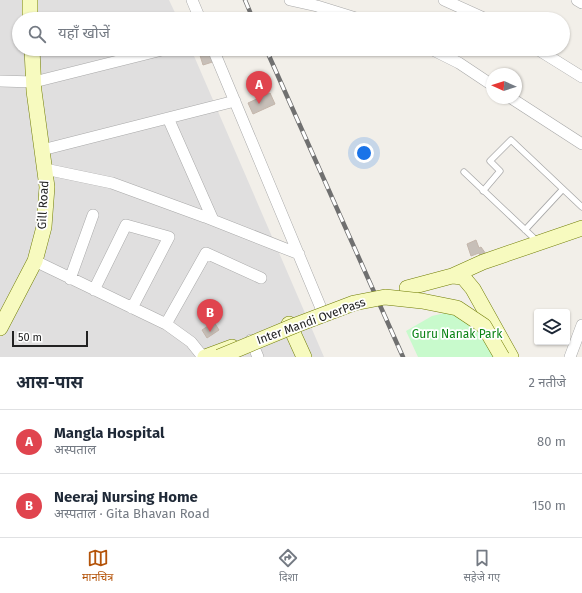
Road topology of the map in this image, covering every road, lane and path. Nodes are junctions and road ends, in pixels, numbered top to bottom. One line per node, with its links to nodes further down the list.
1 (30, 0): 7 (street)
2 (192, 0): 8 (street)
3 (290, 0): 9 (street)
4 (444, 0): 10 (street)
5 (578, 0): 6 (street)
6 (582, 3)
7 (30, 12)
8 (197, 12)
9 (336, 12)
10 (471, 12)
11 (32, 56): 19 (street, Gill Road)
12 (138, 56): 19 (street)
13 (216, 56): 20 (street)
14 (444, 56): 18 (street)
15 (548, 56): 16 (street)
16 (582, 77)
17 (0, 81): 19 (street)
18 (486, 81)
19 (34, 82): 24 (street, Gill Road)
20 (235, 101): 22 (street); 35 (street)
21 (520, 104): 23 (street)
22 (168, 118): 24 (street); 31 (street)
23 (582, 144)
24 (42, 150): 25 (street, Gill Road)
25 (44, 170): 31 (street); 36 (street, Gill Road)
26 (464, 172): 28 (lane)
27 (563, 189): 28 (lane); 29 (lane); 33 (lane)
28 (483, 191): 33 (lane)
29 (582, 207)
30 (93, 215): 39 (street)
31 (213, 220): 35 (street)
32 (582, 228): 34 (street)
33 (525, 230): 34 (lane)
34 (539, 242): 37 (street)
35 (299, 254): 44 (street)
36 (35, 261): 39 (street); 48 (street, Gill Road)
37 (458, 277): 40 (street); 55 (street)
38 (261, 278): 45 (street)
39 (70, 279): 41 (street)
40 (407, 288)
41 (94, 290): 42 (street); 42 (street)
42 (132, 308): 45 (street)
43 (337, 308): 44 (street)
44 (323, 313): 46 (street)
45 (166, 324): 50 (street)
46 (289, 324): 49 (street); 53 (street)
47 (582, 325): 56 (street)
48 (0, 328)
49 (251, 340): 50 (street); 52 (street)
50 (204, 357)
51 (219, 357): 54 (street, Inter Mandi OverPass, bridge)
52 (258, 357)
53 (304, 357)
54 (502, 357)
55 (512, 357)
56 (570, 357)

